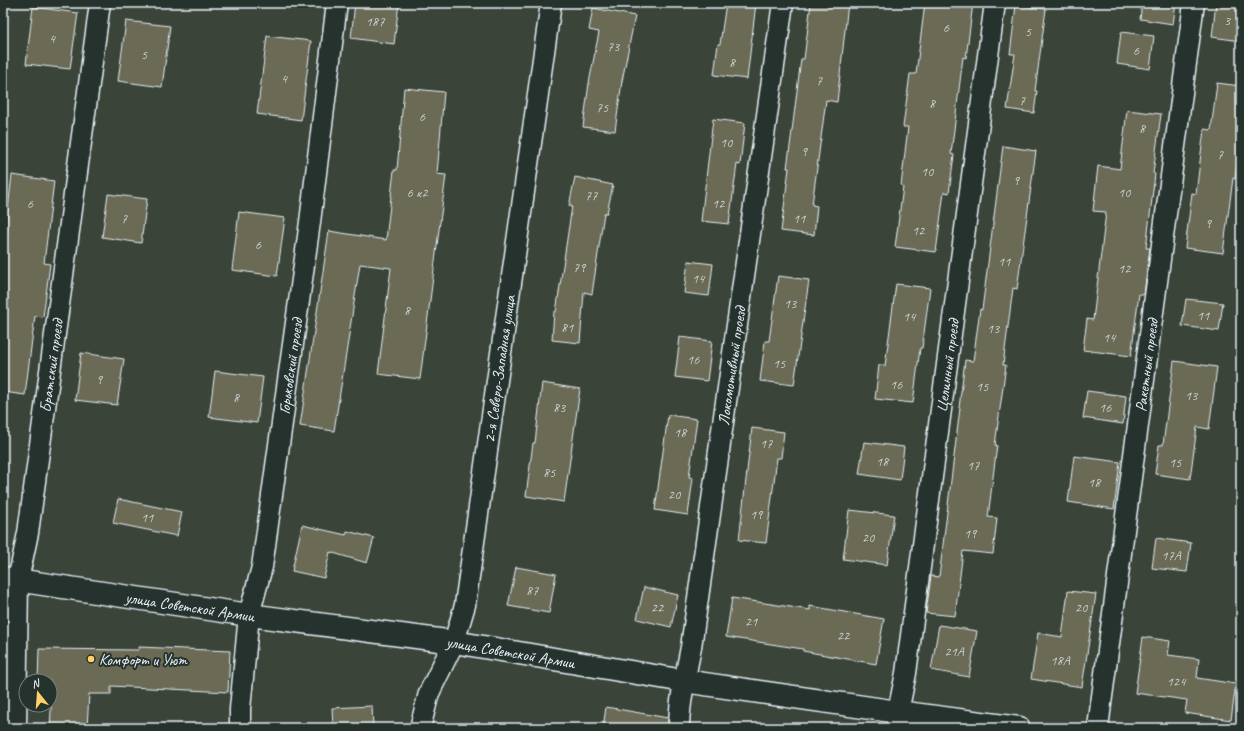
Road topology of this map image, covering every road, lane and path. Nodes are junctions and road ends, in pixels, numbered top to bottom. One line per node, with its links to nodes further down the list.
1 (100, 3): 7 (street, Братский проезд)
2 (337, 3): 8 (street, Горьковский проезд)
3 (551, 3): 9 (street, 2-я Северо-Западная улица)
4 (784, 3): 10 (street, Локомотивный проезд)
5 (995, 3): 11 (street, Целинный проезд)
6 (1194, 3): 17 (street, Ракетный проезд)
7 (10, 579): 8 (street, улица Советской Армии); 12 (street, Братский проезд)
8 (249, 615): 9 (street, улица Советской Армии); 13 (street, Горьковский проезд)
9 (454, 642): 10 (street, улица Советской Армии); 14 (street, 2-я Северо-Западная улица)
10 (684, 681): 11 (street, улица Советской Армии); 15 (street, Локомотивный проезд)
11 (898, 720): 16 (street, улица Советской Армии)
12 (16, 728)
13 (240, 728)
14 (420, 728)
15 (680, 728)
16 (1019, 728)
17 (1098, 728)

